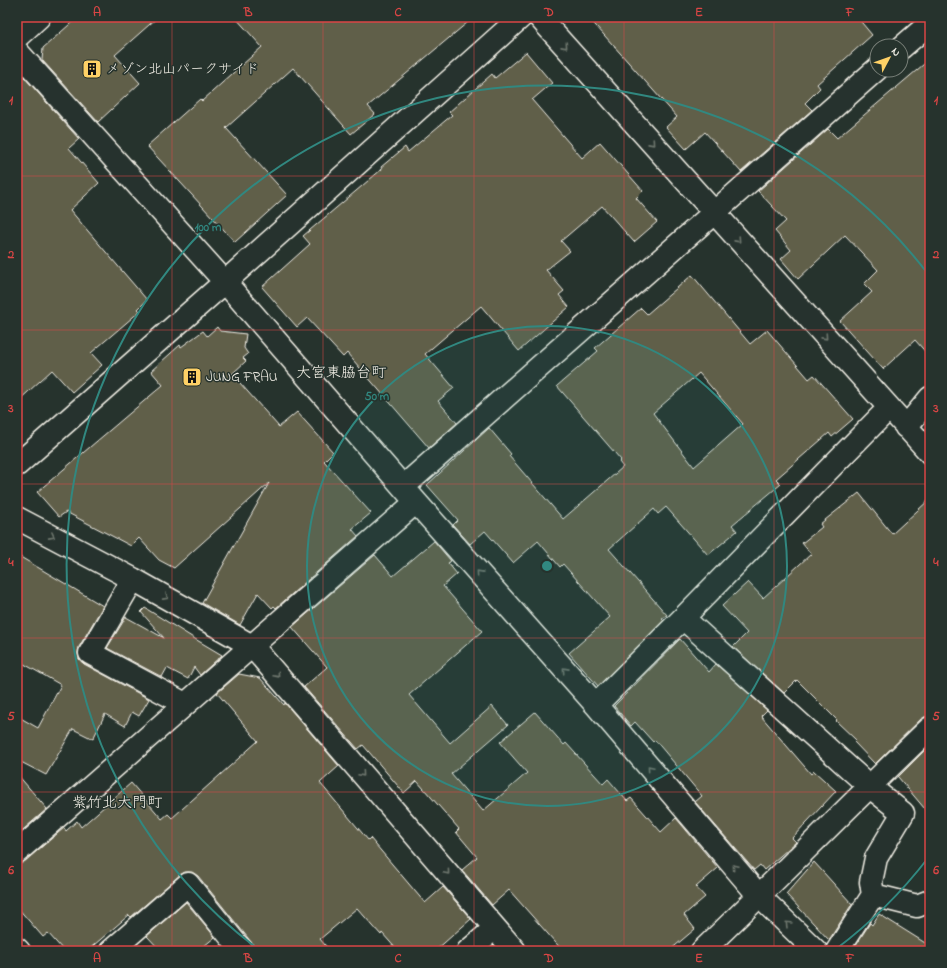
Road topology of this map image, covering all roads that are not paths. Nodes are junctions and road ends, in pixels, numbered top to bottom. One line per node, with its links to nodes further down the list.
1 (39, 17): 5 (street)
2 (521, 17): 10 (street)
3 (539, 17): 9 (street, one-way to 9)
4 (920, 24): 6 (street)
5 (17, 37)
6 (909, 38)
7 (17, 51): 10 (street)
8 (869, 76): 9 (street)
9 (714, 213): 12 (street, one-way to 12); 16 (street)
10 (225, 282): 15 (street); 16 (street)
11 (930, 398): 13 (street)
12 (889, 408): 13 (street); 19 (street)
13 (906, 427): 14 (street)
14 (930, 454)
15 (17, 465)
16 (410, 494): 20 (street); 22 (street, one-way to 16)
17 (17, 518): 18 (street, one-way to 18)
18 (133, 579): 20 (street, one-way to 20); 21 (street)
19 (683, 618): 22 (street); 24 (street)
20 (252, 646): 21 (street); 29 (street, one-way to 29)
21 (185, 704): 25 (street)
22 (596, 705): 27 (street, one-way to 22)
23 (930, 728): 24 (street)
24 (869, 786): 26 (street); 27 (street)
25 (17, 852)
26 (873, 895): 28 (street); 36 (street)
27 (760, 896): 34 (street); 35 (street, one-way to 27)
28 (930, 900)
29 (495, 928): 32 (street); 33 (street)
30 (110, 951): 31 (street)
31 (242, 951)
32 (468, 951)
33 (515, 951)
34 (702, 951)
35 (816, 951)
36 (837, 951)

